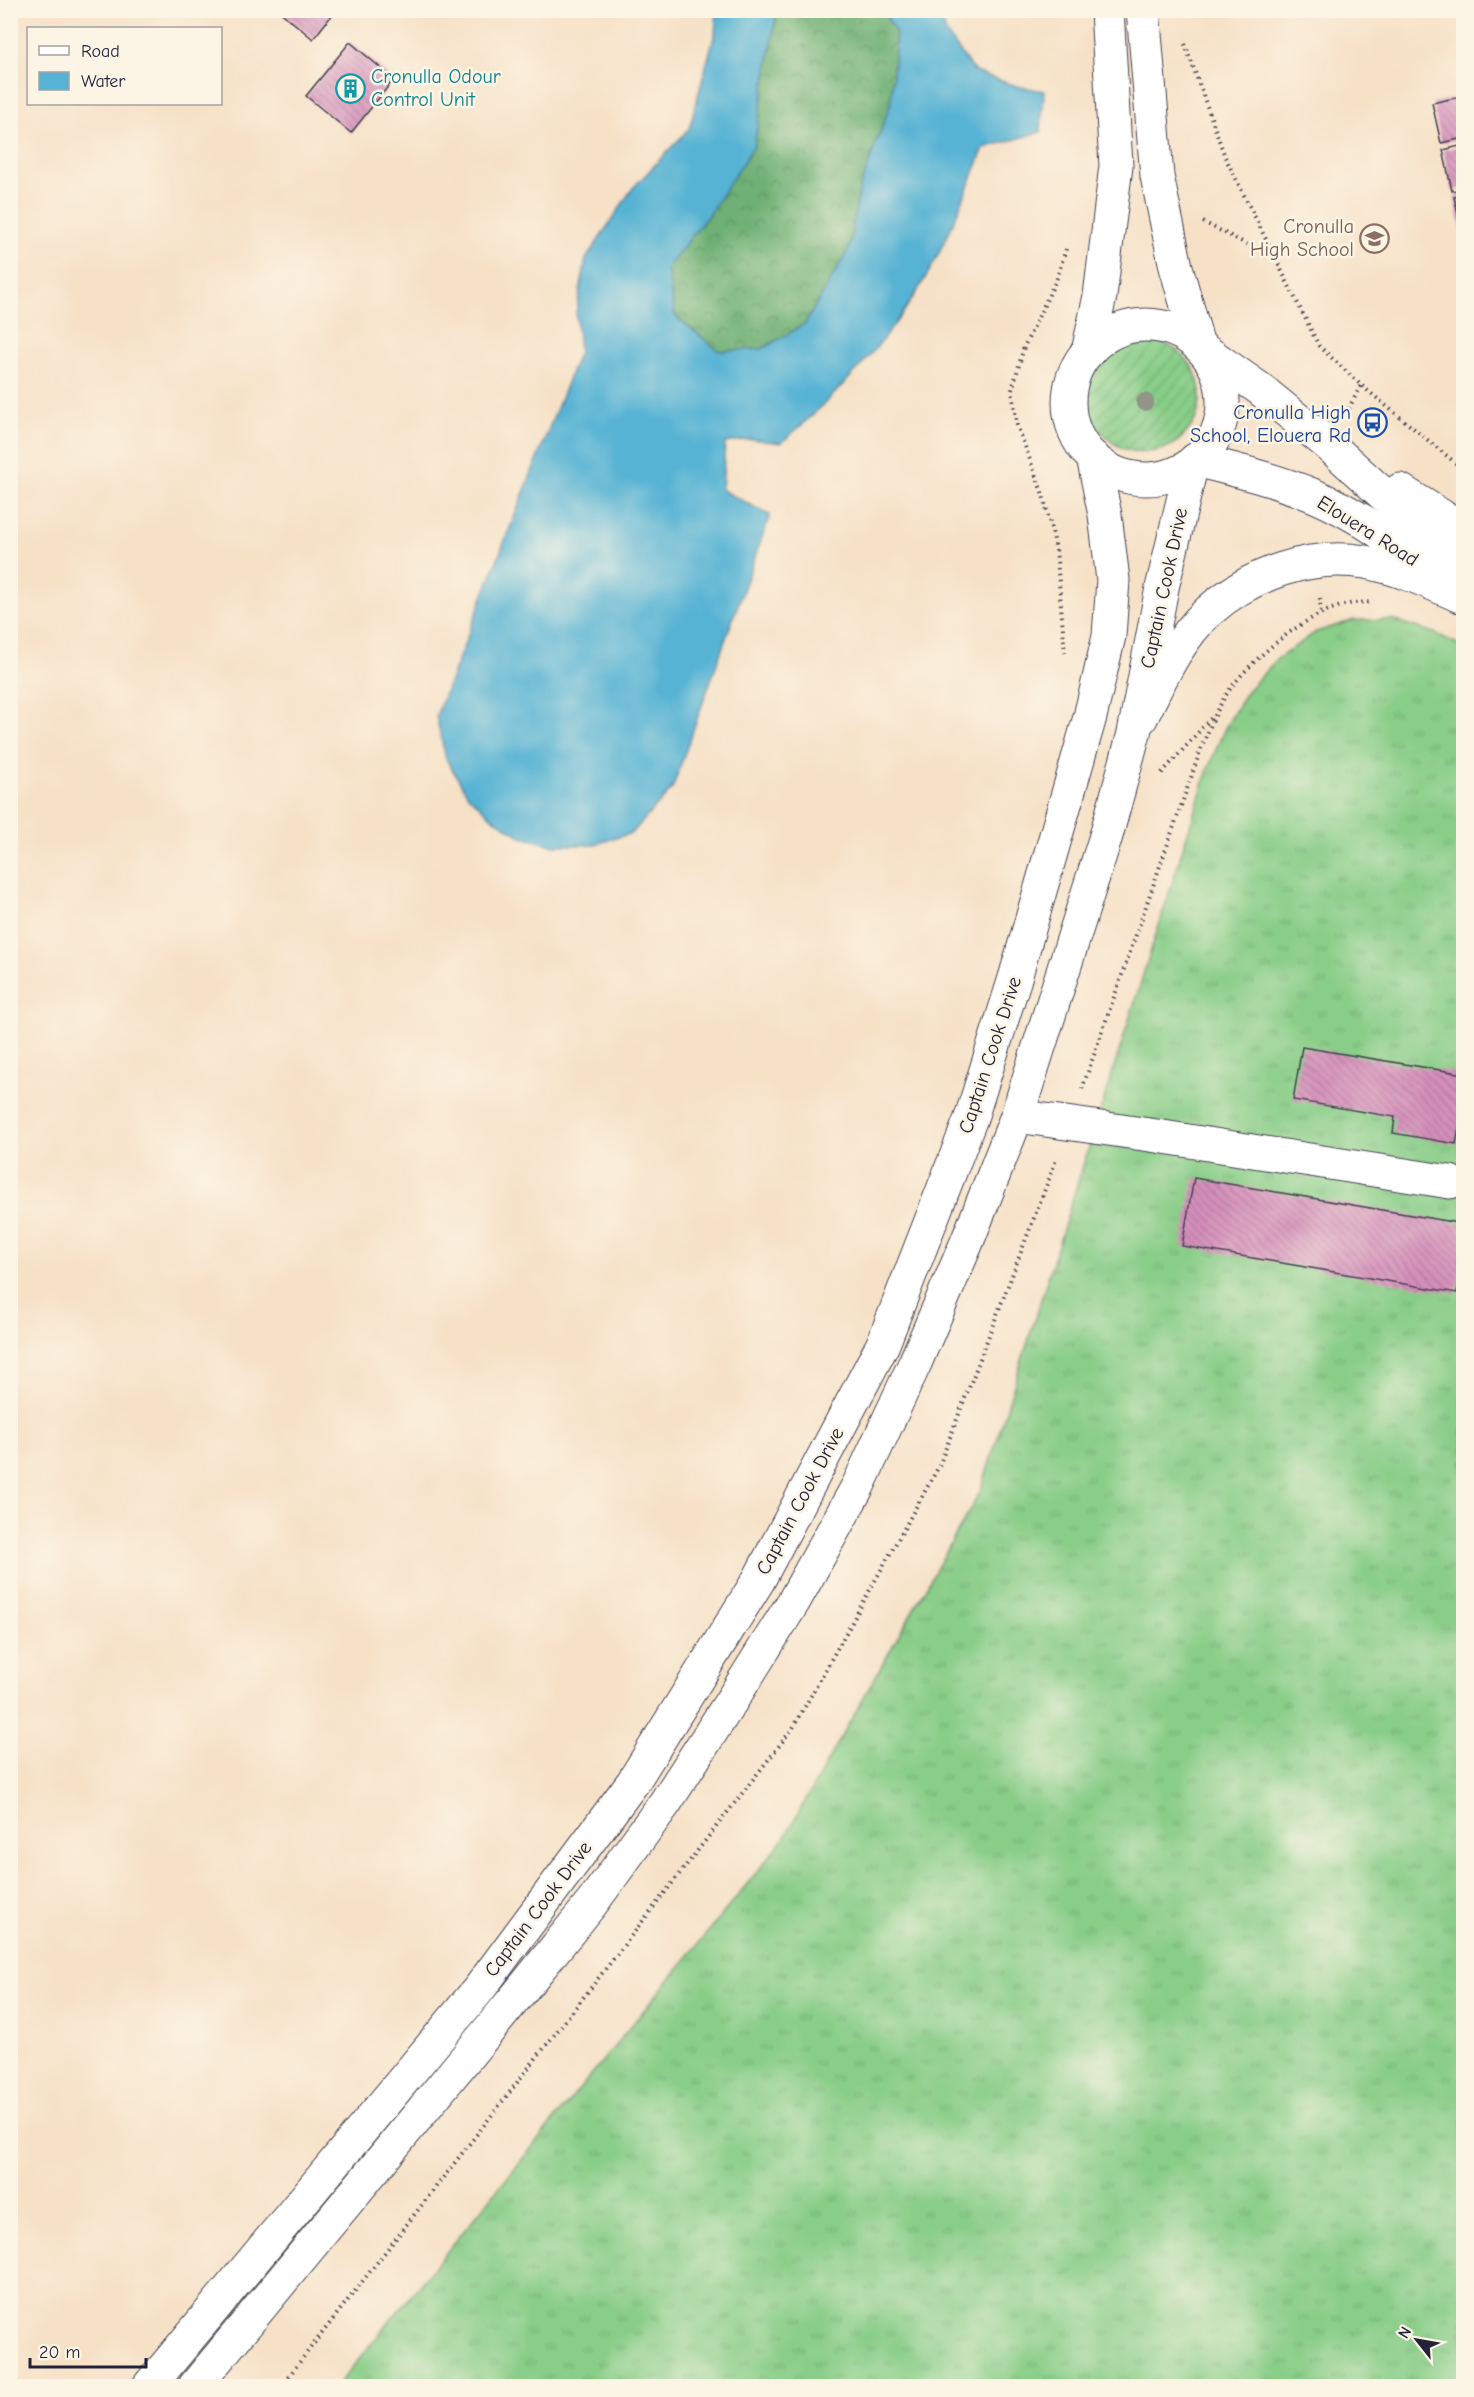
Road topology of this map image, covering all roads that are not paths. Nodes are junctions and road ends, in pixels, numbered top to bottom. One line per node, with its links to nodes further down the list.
1 (1107, 10): 4 (main road)
2 (1143, 10): 3 (main road)
3 (1201, 348): 4 (main road); 5 (main road, Elouera Road); 7 (main road)
4 (1088, 352): 6 (main road)
5 (1330, 446): 8 (main road); 9 (main road, Elouera Road)
6 (1093, 457): 7 (main road); 13 (main road, Captain Cook Drive)
7 (1194, 462): 9 (main road, Elouera Road); 10 (main road, Captain Cook Drive)
8 (1464, 530)
9 (1462, 587): 10 (main road)
10 (1134, 733): 11 (main road, Captain Cook Drive)
11 (1017, 1116): 12 (main road); 14 (main road, Captain Cook Drive)
12 (1450, 1182)
13 (149, 2386)
14 (195, 2386)

